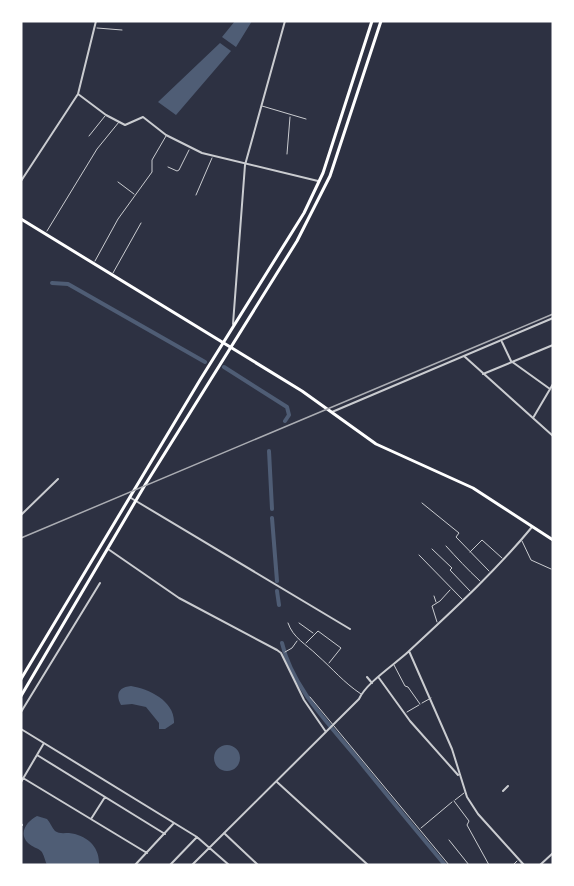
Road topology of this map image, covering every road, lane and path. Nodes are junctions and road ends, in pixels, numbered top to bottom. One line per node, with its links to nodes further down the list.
1 (96, 21): 5 (street)
2 (285, 21): 8 (street)
3 (372, 21): 22 (main road)
4 (385, 21): 23 (main road)
5 (94, 28): 6 (lane); 7 (street)
6 (122, 30)
7 (78, 93): 9 (street); 20 (street)
8 (261, 106): 10 (lane); 18 (street)
9 (106, 115): 12 (street); 14 (lane)
10 (290, 115): 11 (lane); 16 (lane)
11 (306, 119)
12 (120, 121): 13 (street); 28 (lane)
13 (167, 135): 15 (street); 24 (lane)
14 (89, 136)
15 (190, 148): 17 (street); 19 (lane)
16 (287, 154)
17 (213, 157): 18 (street); 25 (lane)
18 (245, 165): 22 (street); 32 (street)
19 (168, 167)
20 (21, 182)
21 (118, 182): 24 (lane)
22 (319, 182): 23 (main road); 32 (main road)
23 (327, 183): 36 (main road)
24 (136, 195): 29 (lane)
25 (196, 195)
26 (21, 219): 28 (main road)
27 (141, 223): 30 (lane)
28 (46, 233): 29 (main road)
29 (94, 262): 30 (main road)
30 (112, 275): 34 (main road)
31 (553, 318): 33 (street)
32 (233, 327): 34 (main road)
33 (501, 341): 37 (street); 38 (street)
34 (222, 343): 36 (main road); 46 (main road)
35 (553, 345): 38 (street)
36 (230, 348): 42 (main road); 47 (main road)
37 (464, 356): 39 (street); 42 (street)
38 (512, 361): 39 (street); 41 (street)
39 (483, 374): 43 (street)
40 (553, 384): 41 (street)
41 (550, 389): 43 (street)
42 (332, 412): 50 (main road)
43 (533, 419): 44 (street)
44 (553, 436)
45 (58, 479): 49 (street)
46 (130, 497): 47 (street); 61 (main road)
47 (136, 501): 54 (main road); 73 (street)
48 (422, 503): 56 (lane)
49 (21, 515)
50 (532, 526): 51 (street); 52 (main road)
51 (521, 540): 58 (street); 59 (lane)
52 (553, 540)
53 (446, 546): 63 (lane)
54 (108, 549): 62 (main road); 98 (street)
55 (432, 549): 66 (lane)
56 (470, 553): 58 (lane); 60 (lane)
57 (419, 555): 65 (lane)
58 (503, 559): 60 (street)
59 (551, 569)
60 (490, 573): 63 (street)
61 (83, 575): 62 (main road); 75 (main road)
62 (91, 579): 77 (main road)
63 (481, 582): 66 (street)
64 (99, 583): 82 (street)
65 (452, 589): 68 (lane); 69 (lane)
66 (471, 592): 68 (street)
67 (434, 596): 69 (lane)
68 (463, 600): 72 (street)
69 (437, 604): 72 (lane)
70 (288, 623): 76 (lane)
71 (299, 623): 74 (lane)
72 (438, 623): 80 (street)
73 (350, 629)
74 (315, 634): 78 (lane); 83 (lane)
75 (46, 638): 77 (main road); 87 (main road)
76 (298, 639): 78 (lane); 81 (lane)
77 (54, 642): 79 (main road)
78 (305, 644): 83 (lane)
79 (48, 650): 82 (street); 90 (main road)
80 (410, 651): 84 (street); 92 (street)
81 (285, 652)
82 (55, 654): 94 (street)
83 (327, 664): 89 (lane)
84 (393, 665): 86 (street); 93 (lane)
85 (367, 677): 88 (street)
86 (378, 678): 88 (street); 95 (street)
87 (21, 680)
88 (372, 683): 89 (street)
89 (361, 694): 96 (street)
90 (21, 696)
91 (310, 697): 96 (lane)
92 (431, 698): 93 (lane); 107 (street)
93 (420, 704): 95 (lane)
94 (21, 711)
95 (404, 714): 101 (street)
96 (332, 725): 98 (street); 112 (lane)
97 (21, 729): 99 (street)
98 (327, 730): 104 (street)
99 (44, 743): 100 (street); 111 (street)
100 (37, 755): 102 (street); 108 (street)
101 (458, 776)
102 (23, 778): 103 (street); 110 (street)
103 (21, 782)
104 (277, 782): 113 (street); 126 (street)
105 (508, 787): 106 (street)
106 (503, 791)
107 (465, 792): 109 (lane); 120 (street)
108 (105, 797): 110 (street); 114 (street)
109 (454, 801): 112 (lane); 129 (lane)
110 (91, 819): 118 (street)
111 (175, 823): 114 (street); 115 (street)
112 (419, 830): 127 (lane)
113 (224, 833): 117 (street); 125 (street)
114 (165, 834): 118 (street)
115 (197, 837): 117 (street); 122 (street)
116 (449, 840): 128 (lane)
117 (210, 847): 123 (street); 124 (street)
118 (147, 853): 121 (street)
119 (553, 853): 132 (street)
120 (519, 859): 130 (lane); 131 (street)
121 (135, 865)
122 (170, 865)
123 (192, 865)
124 (229, 865)
125 (258, 865)
126 (368, 865)
127 (449, 865)
128 (469, 865)
129 (489, 865)
130 (513, 865)
131 (524, 865)
132 (540, 865)

